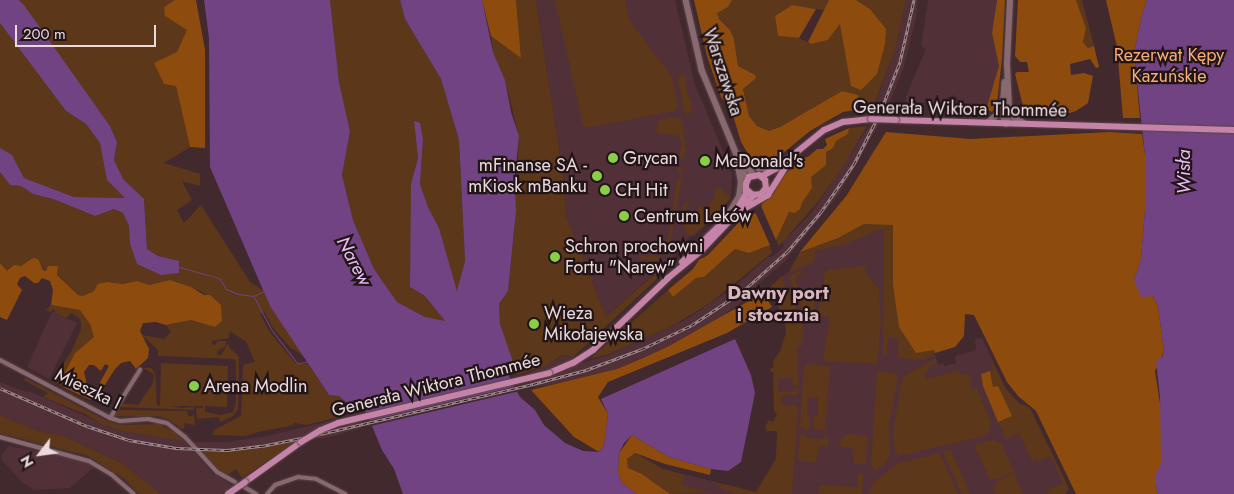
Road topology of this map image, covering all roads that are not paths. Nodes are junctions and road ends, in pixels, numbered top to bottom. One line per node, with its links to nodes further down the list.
1 (686, 0): 10 (main road, Warszawska)
2 (1010, 0): 3 (main road)
3 (1007, 64): 4 (main road); 5 (main road)
4 (1002, 104): 6 (main road); 7 (main road)
5 (1009, 110): 7 (main road); 8 (main road)
6 (986, 123): 7 (main road, Generała Wiktora Thommée); 11 (main road, Generała Wiktora Thommée, bridge)
7 (1006, 124): 8 (main road, Generała Wiktora Thommée)
8 (1026, 124): 9 (main road, Generała Wiktora Thommée)
9 (1234, 130)
10 (736, 153): 11 (main road); 12 (main road, Warszawska); 14 (main road, Warszawska); 19 (main road)
11 (789, 160): 13 (main road, Generała Wiktora Thommée); 15 (main road, Generała Wiktora Thommée); 18 (main road)
12 (754, 175): 13 (main road); 14 (main road)
13 (762, 176): 15 (main road)
14 (748, 179): 16 (main road)
15 (766, 183): 17 (main road)
16 (747, 190): 17 (main road); 19 (main road, Generała Wiktora Thommée)
17 (754, 195): 18 (main road, Generała Wiktora Thommée)
18 (735, 215): 20 (main road, Generała Wiktora Thommée)
19 (725, 220): 20 (main road, Generała Wiktora Thommée)
20 (668, 278): 26 (main road, Generała Wiktora Thommée, bridge)
21 (0, 360): 23 (street, Mieszka I)
22 (140, 370): 23 (street)
23 (110, 418): 25 (street, Mieszka I)
24 (0, 437): 27 (street)
25 (235, 482)
26 (244, 485): 28 (main road, Generała Wiktora Thommée, bridge); 29 (street)
27 (134, 494)
28 (228, 494)
29 (256, 494)
30 (267, 494): 31 (street)
31 (344, 494)

